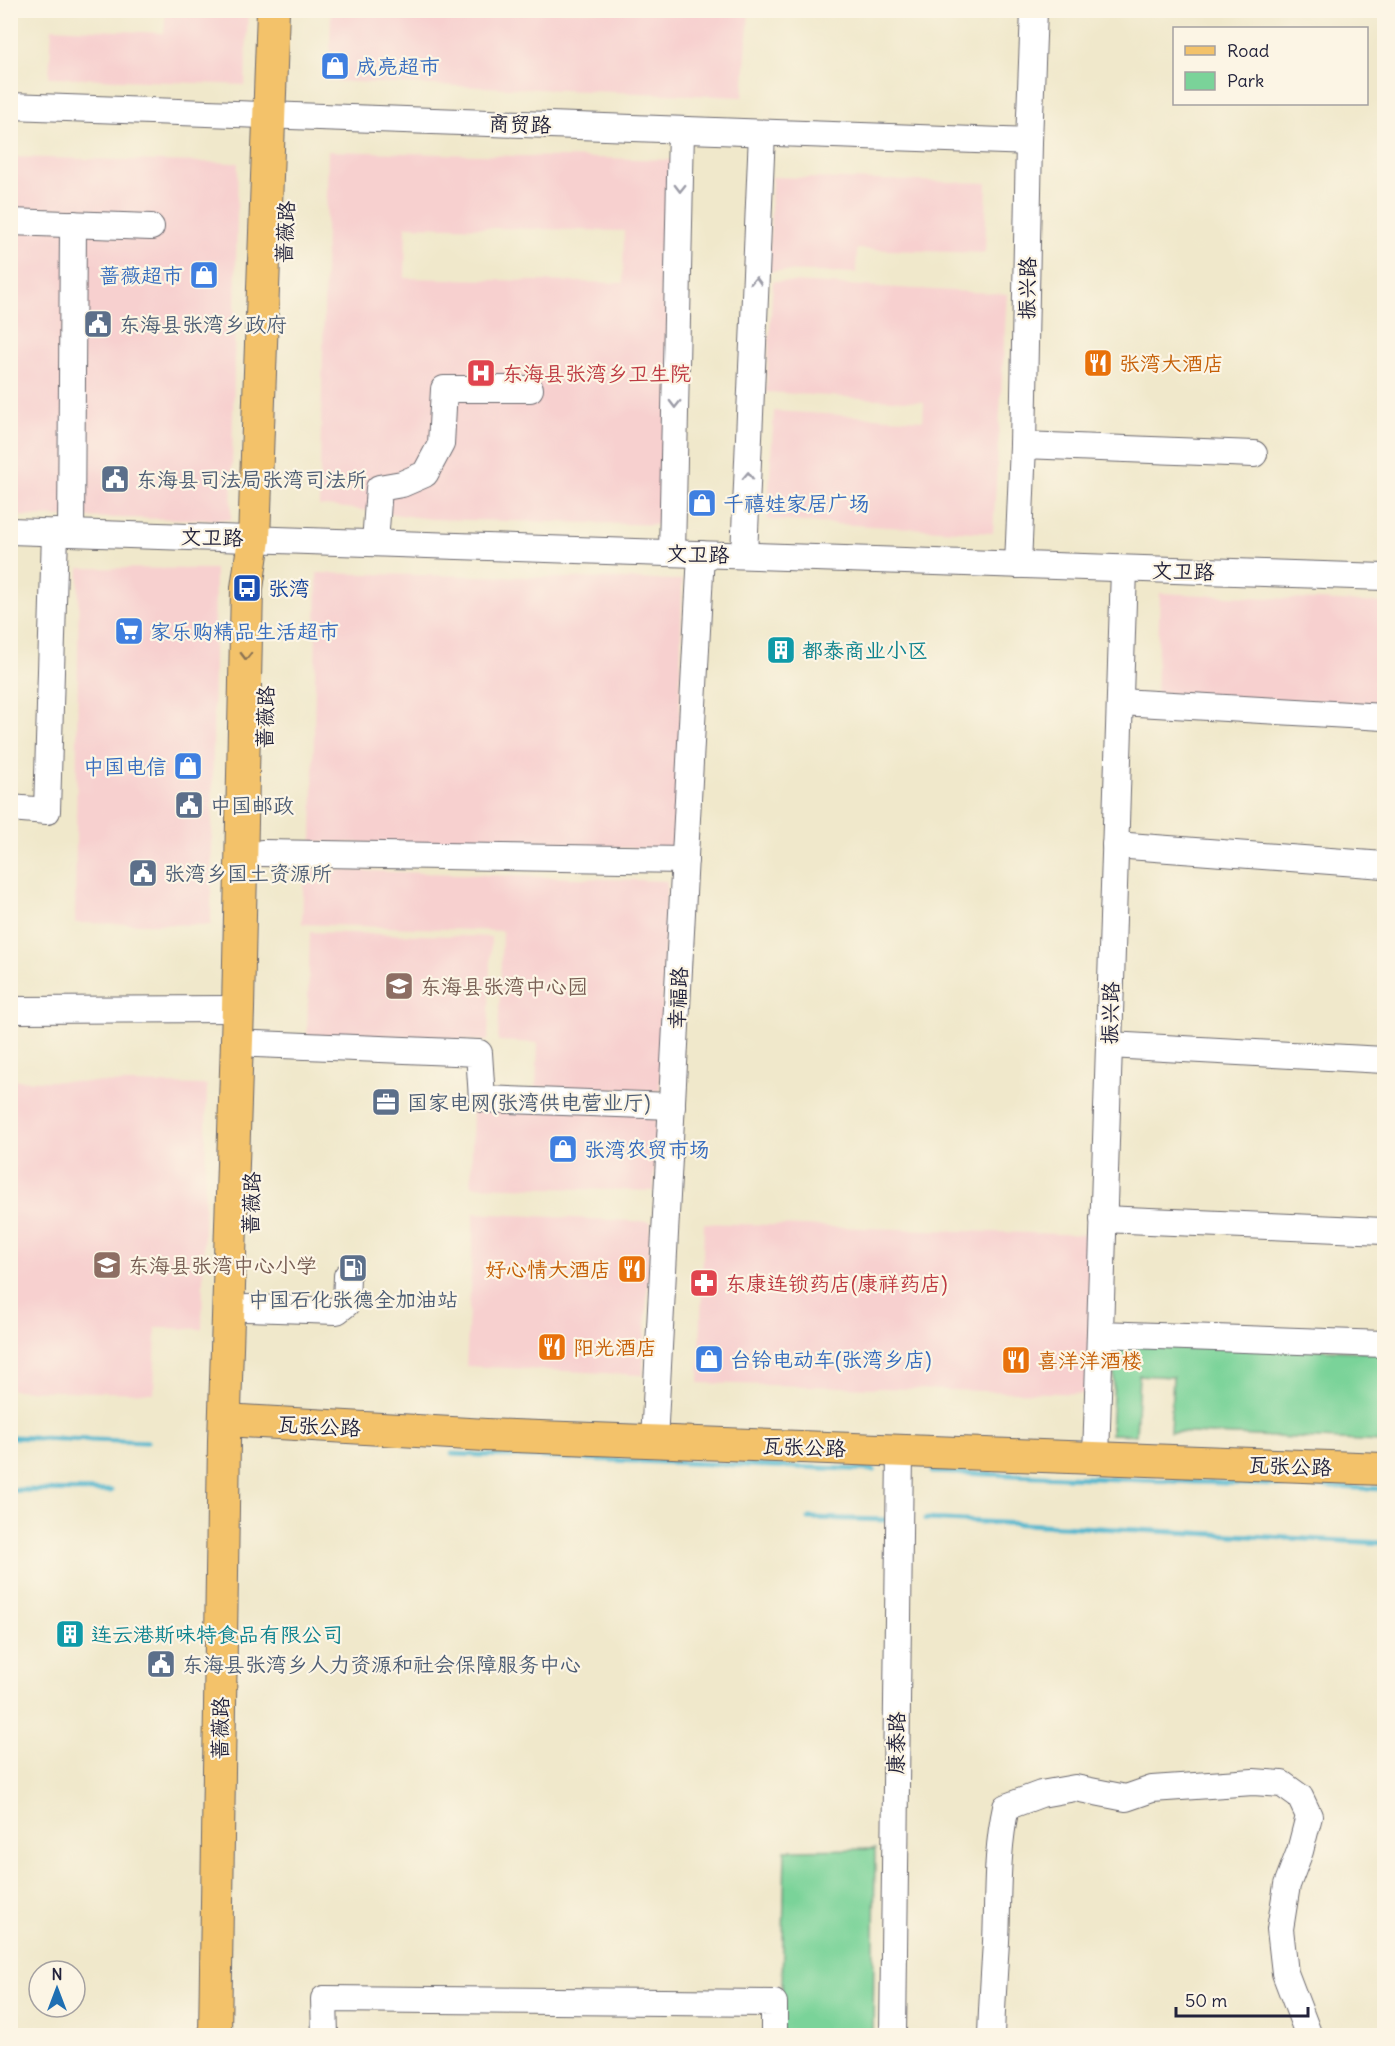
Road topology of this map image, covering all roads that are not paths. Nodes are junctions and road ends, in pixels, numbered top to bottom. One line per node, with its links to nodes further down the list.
1 (273, 10): 5 (main road, 蔷薇路)
2 (293, 10): 5 (main road, 蔷薇路)
3 (1034, 10): 8 (street, 振兴路)
4 (10, 106): 5 (street, 商贸路)
5 (280, 115): 6 (street, 商贸路); 17 (main road, 蔷薇路)
6 (681, 130): 7 (street, 商贸路); 19 (street, one-way to 19)
7 (762, 133): 8 (street, 商贸路); 21 (street, one-way to 7)
8 (1029, 142): 13 (street, 振兴路)
9 (10, 222): 10 (street)
10 (73, 224): 11 (street); 16 (street)
11 (151, 227)
12 (530, 389): 18 (street)
13 (1023, 445): 14 (street); 22 (street, 振兴路)
14 (1254, 454)
15 (10, 531): 16 (street, 文卫路)
16 (63, 532): 17 (street, 文卫路); 27 (street)
17 (262, 539): 18 (street, 文卫路); 29 (main road, 蔷薇路); 32 (main road, 蔷薇路, one-way to 32)
18 (375, 543): 19 (street, 文卫路)
19 (672, 553): 20 (street, 文卫路)
20 (701, 554): 21 (street, 文卫路); 30 (street, 幸福路)
21 (744, 555): 22 (street, 文卫路)
22 (1018, 565): 23 (street, 文卫路)
23 (1124, 569): 24 (street, 文卫路); 25 (street, 振兴路)
24 (1384, 577)
25 (1120, 702): 26 (street); 28 (street, 振兴路)
26 (1384, 717)
27 (10, 808)
28 (1115, 845): 31 (street); 35 (street, 振兴路)
29 (262, 853): 30 (street); 34 (main road, 蔷薇路)
30 (685, 860): 37 (street, 幸福路)
31 (1384, 866)
32 (238, 1009): 33 (street); 44 (main road, 蔷薇路)
33 (10, 1010)
34 (256, 1044): 37 (street); 41 (main road, 蔷薇路)
35 (1109, 1045): 36 (street); 38 (street, 振兴路)
36 (1384, 1060)
37 (672, 1106): 45 (street, 幸福路)
38 (1103, 1219): 39 (street); 42 (street, 振兴路)
39 (1384, 1231)
40 (347, 1276): 41 (street)
41 (247, 1308): 44 (main road, 蔷薇路)
42 (1100, 1334): 43 (street); 47 (street, 振兴路)
43 (1384, 1344)
44 (225, 1420): 45 (main road, 瓦张公路); 49 (main road, 蔷薇路)
45 (654, 1442): 46 (main road, 瓦张公路)
46 (900, 1451): 47 (main road, 瓦张公路); 52 (street, 康泰路)
47 (1096, 1458): 48 (main road, 瓦张公路)
48 (1384, 1469)
49 (215, 2036)
50 (325, 2036): 51 (street)
51 (774, 2036)
52 (892, 2036)
53 (991, 2036): 54 (street)
54 (1309, 2036)

